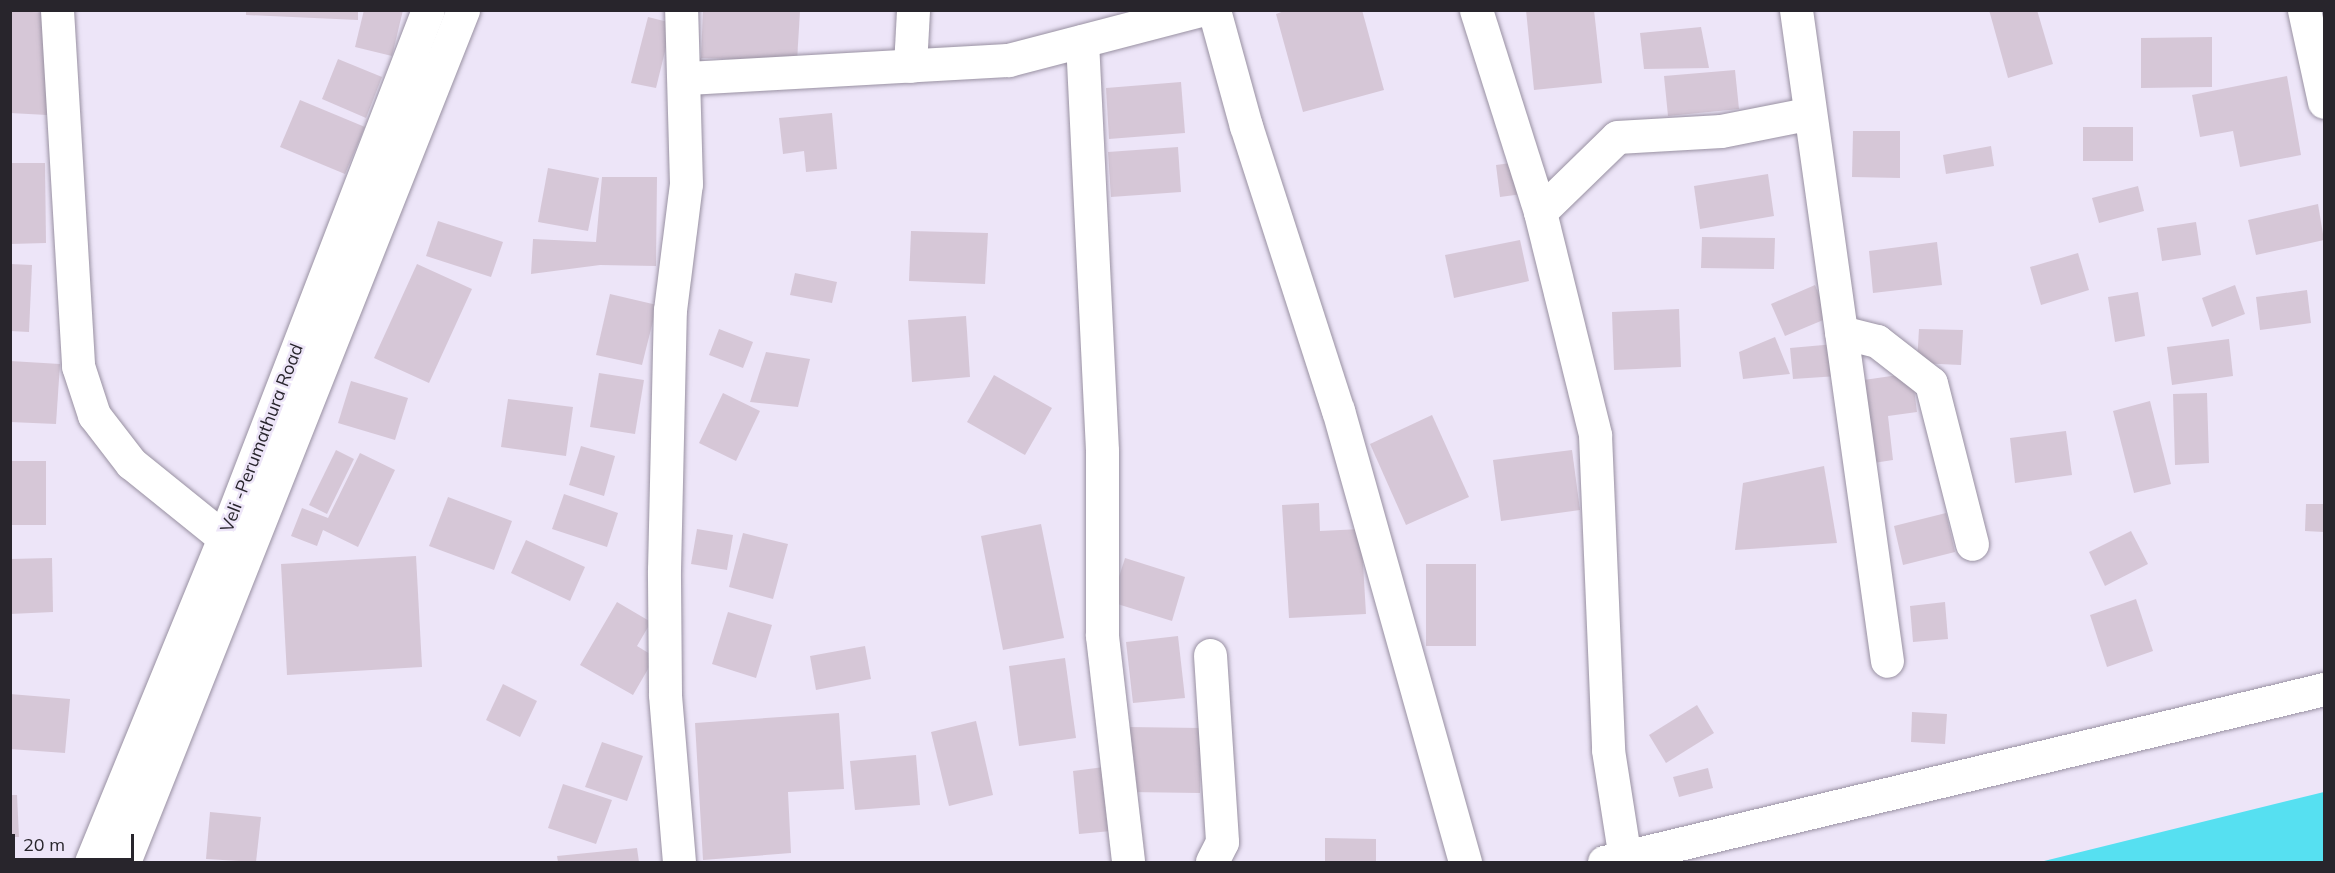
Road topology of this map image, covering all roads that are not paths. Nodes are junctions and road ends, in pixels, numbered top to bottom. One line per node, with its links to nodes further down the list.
1 (57, 10): 18 (street)
2 (428, 10): 18 (street, Veli -Perumathura Road)
3 (463, 10): 25 (street)
4 (681, 10): 13 (street)
5 (913, 10): 12 (street)
6 (1200, 10): 11 (street)
7 (1214, 10): 29 (street)
8 (1476, 10): 16 (street)
9 (1796, 10): 15 (street)
10 (2304, 10): 14 (street)
11 (1082, 41): 12 (street); 27 (street)
12 (910, 66): 13 (street)
13 (686, 78): 26 (street)
14 (2325, 102)
15 (1807, 114): 16 (street); 17 (street)
16 (1540, 212): 23 (street)
17 (1841, 332): 19 (street); 21 (street)
18 (224, 538): 24 (street, Veli -Perumathura Road)
19 (1972, 544)
20 (1210, 655): 28 (street)
21 (1887, 661)
22 (2325, 689): 23 (street)
23 (1615, 860)
24 (91, 862)
25 (124, 862)
26 (679, 862)
27 (1128, 862)
28 (1212, 862)
29 (1465, 862)

